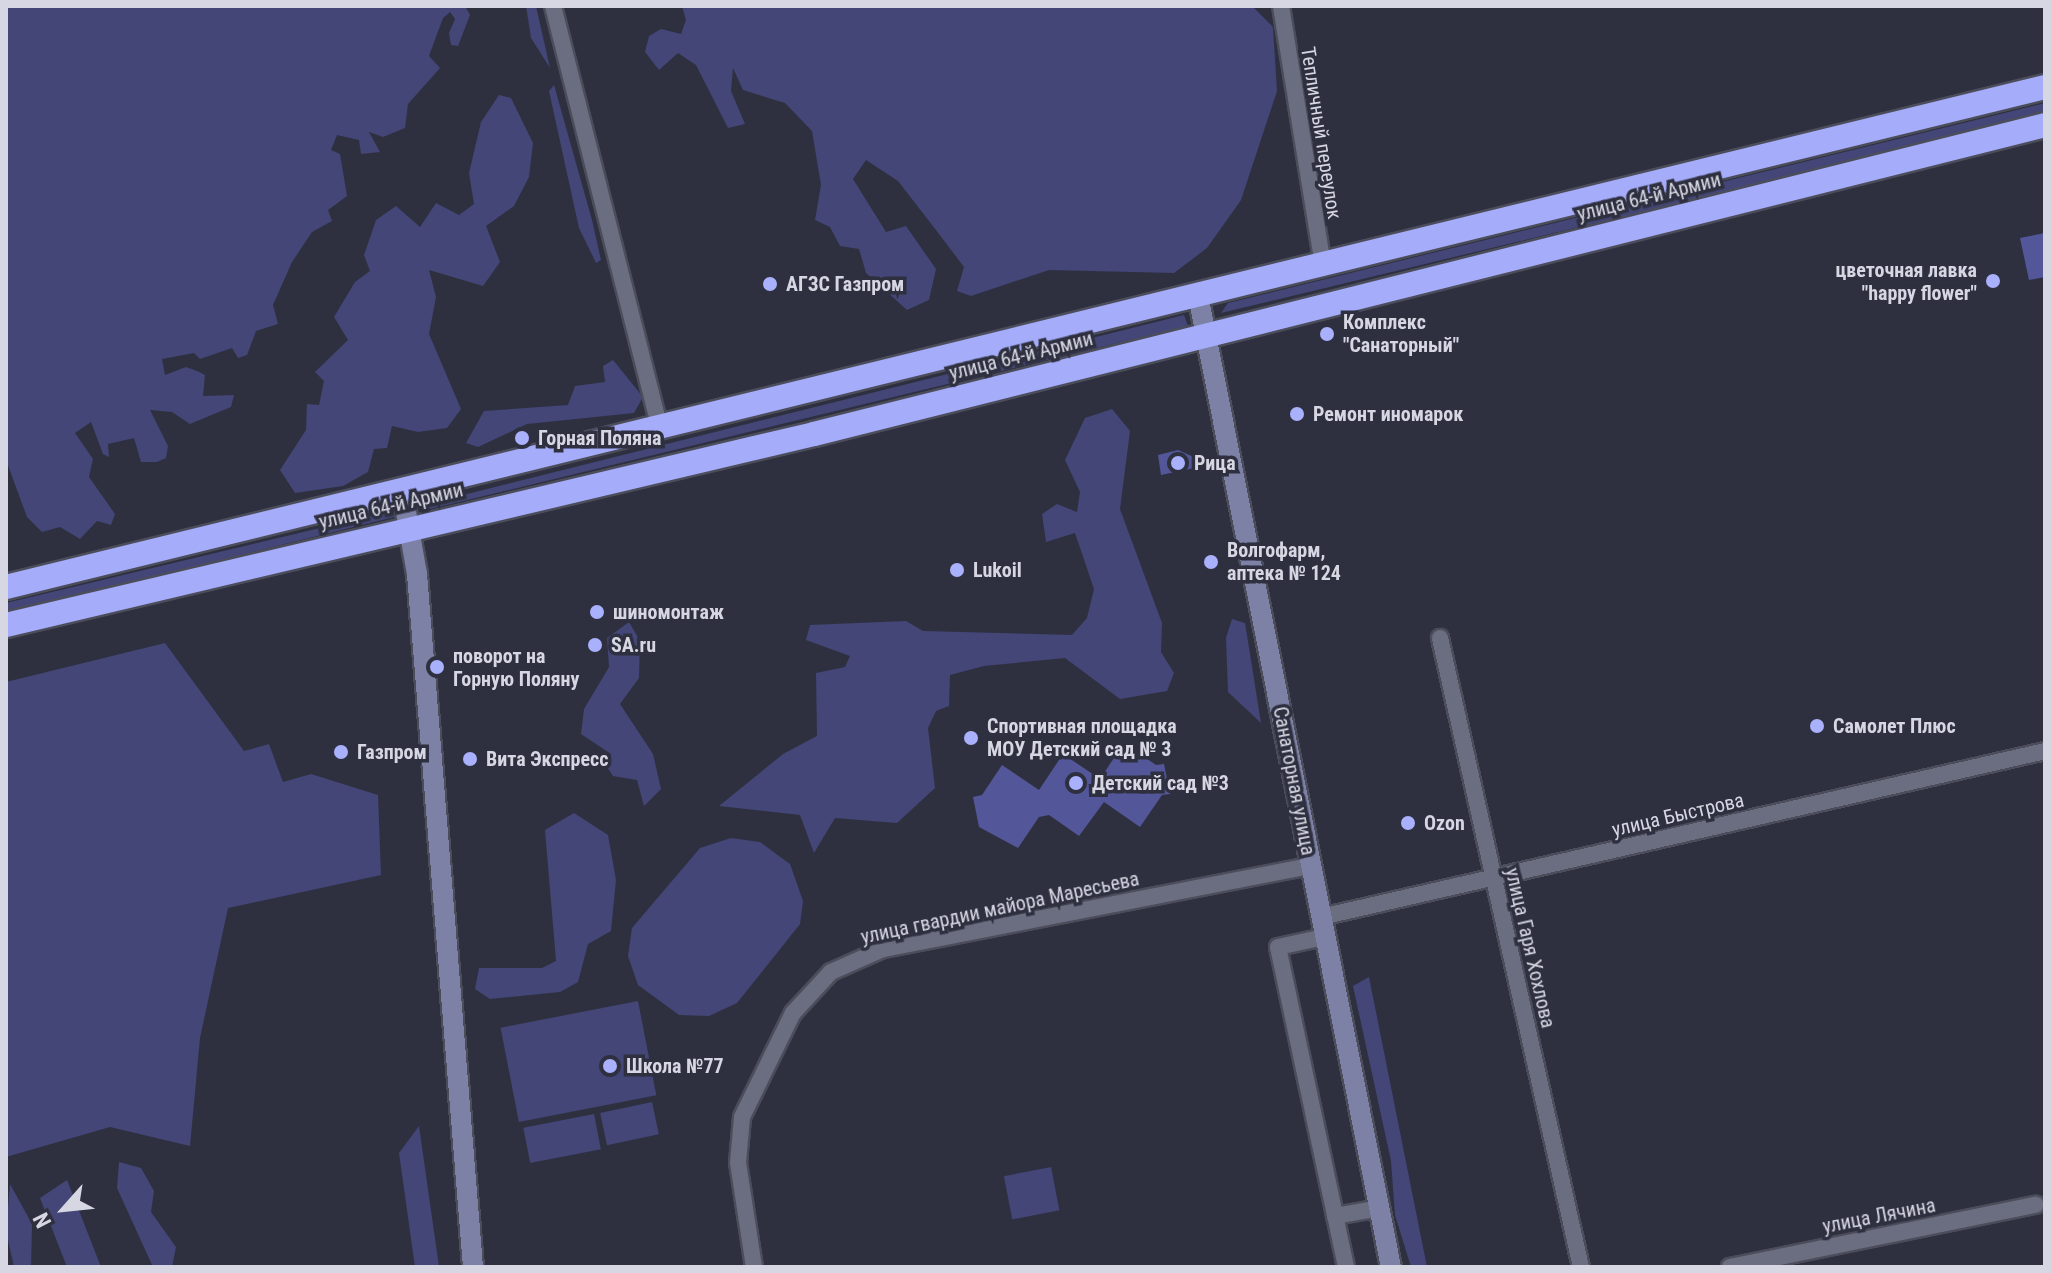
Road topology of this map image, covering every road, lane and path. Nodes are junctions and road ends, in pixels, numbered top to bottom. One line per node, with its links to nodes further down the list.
1 (553, 6): 8 (street)
2 (1281, 6): 5 (street, Тепличный переулок)
3 (2045, 87): 5 (highway, улица 64-й Армии)
4 (2045, 125): 7 (highway, улица 64-й Армии)
5 (1323, 266): 6 (highway, улица 64-й Армии)
6 (1198, 295): 7 (street, Санаторная улица); 8 (highway, улица 64-й Армии)
7 (1207, 335): 10 (highway, улица 64-й Армии); 15 (street, Санаторная улица)
8 (659, 426): 9 (highway, улица 64-й Армии)
9 (402, 489): 10 (street); 11 (highway, улица 64-й Армии)
10 (410, 527): 12 (highway, улица 64-й Армии); 21 (street)
11 (6, 587)
12 (6, 625)
13 (1440, 638): 16 (street, улица Гаря Хохлова)
14 (2045, 751): 16 (street, улица Быстрова)
15 (1310, 866): 17 (street, Санаторная улица); 22 (street, улица гвардии майора Маресьева)
16 (1494, 878): 17 (street, улица Быстрова); 25 (street, улица Гаря Хохлова)
17 (1322, 927): 19 (street, Санаторная улица); 20 (street, улица Быстрова)
18 (2036, 1205): 26 (street, улица Лячина)
19 (1380, 1208): 20 (street); 24 (street, Санаторная улица)
20 (1335, 1216): 23 (street)
21 (473, 1267)
22 (754, 1267)
23 (1346, 1267)
24 (1391, 1267)
25 (1581, 1267)
26 (1730, 1267)

